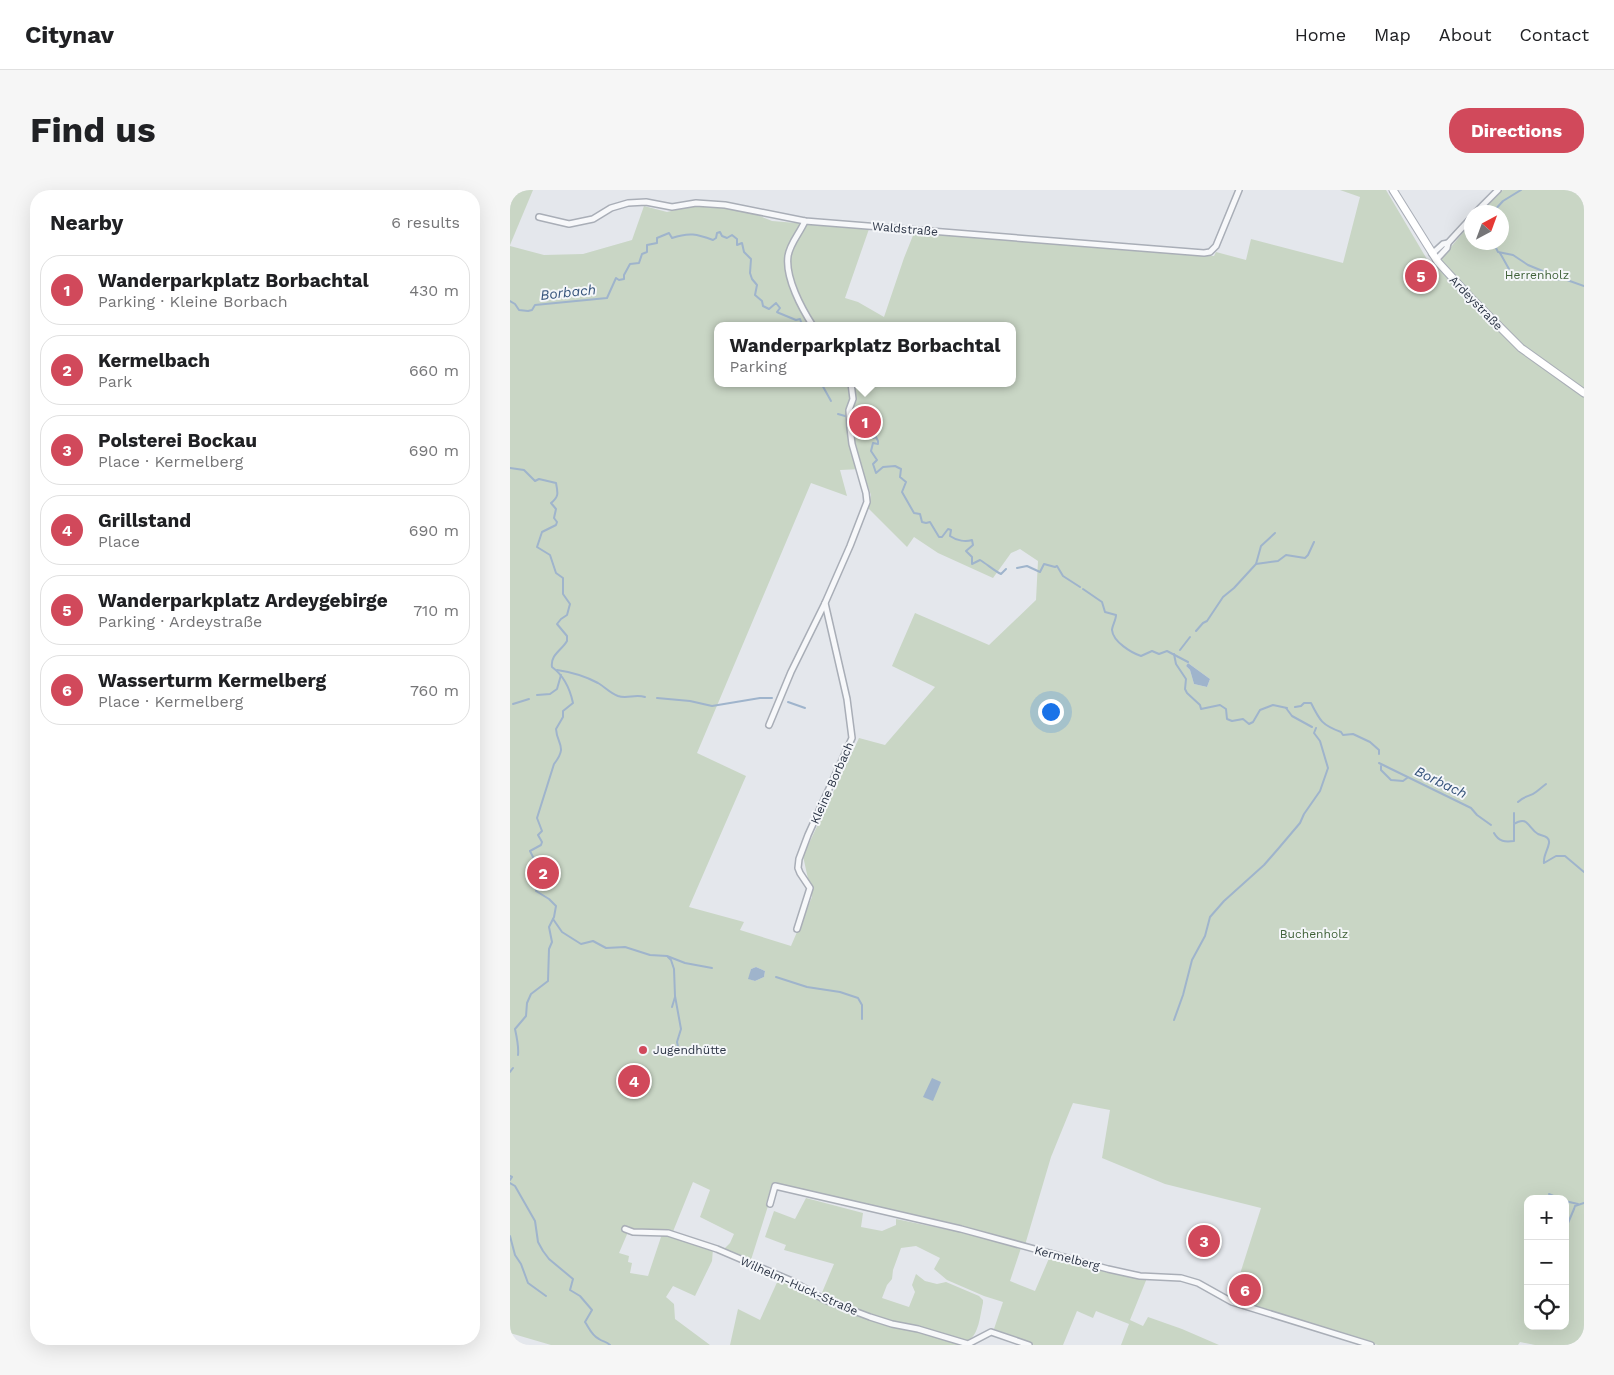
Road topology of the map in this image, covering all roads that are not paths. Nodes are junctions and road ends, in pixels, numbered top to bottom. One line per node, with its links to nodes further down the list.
1 (1239, 190): 6 (street, Waldstraße)
2 (1393, 190): 8 (main road, Ardeystraße)
3 (1498, 190): 4 (street)
4 (1483, 205)
5 (538, 217): 6 (street, Waldstraße)
6 (805, 221): 9 (street)
7 (1464, 226): 8 (street)
8 (1434, 257): 11 (main road, Ardeystraße)
9 (812, 322)
10 (852, 387): 12 (street)
11 (1584, 394)
12 (824, 602): 13 (street); 14 (street, Kleine Borbach)
13 (769, 725)
14 (796, 928)
15 (770, 1204): 18 (street, Kermelberg)
16 (624, 1229): 17 (street, Wilhelm-Huck-Straße)
17 (1029, 1345)
18 (1371, 1345)

